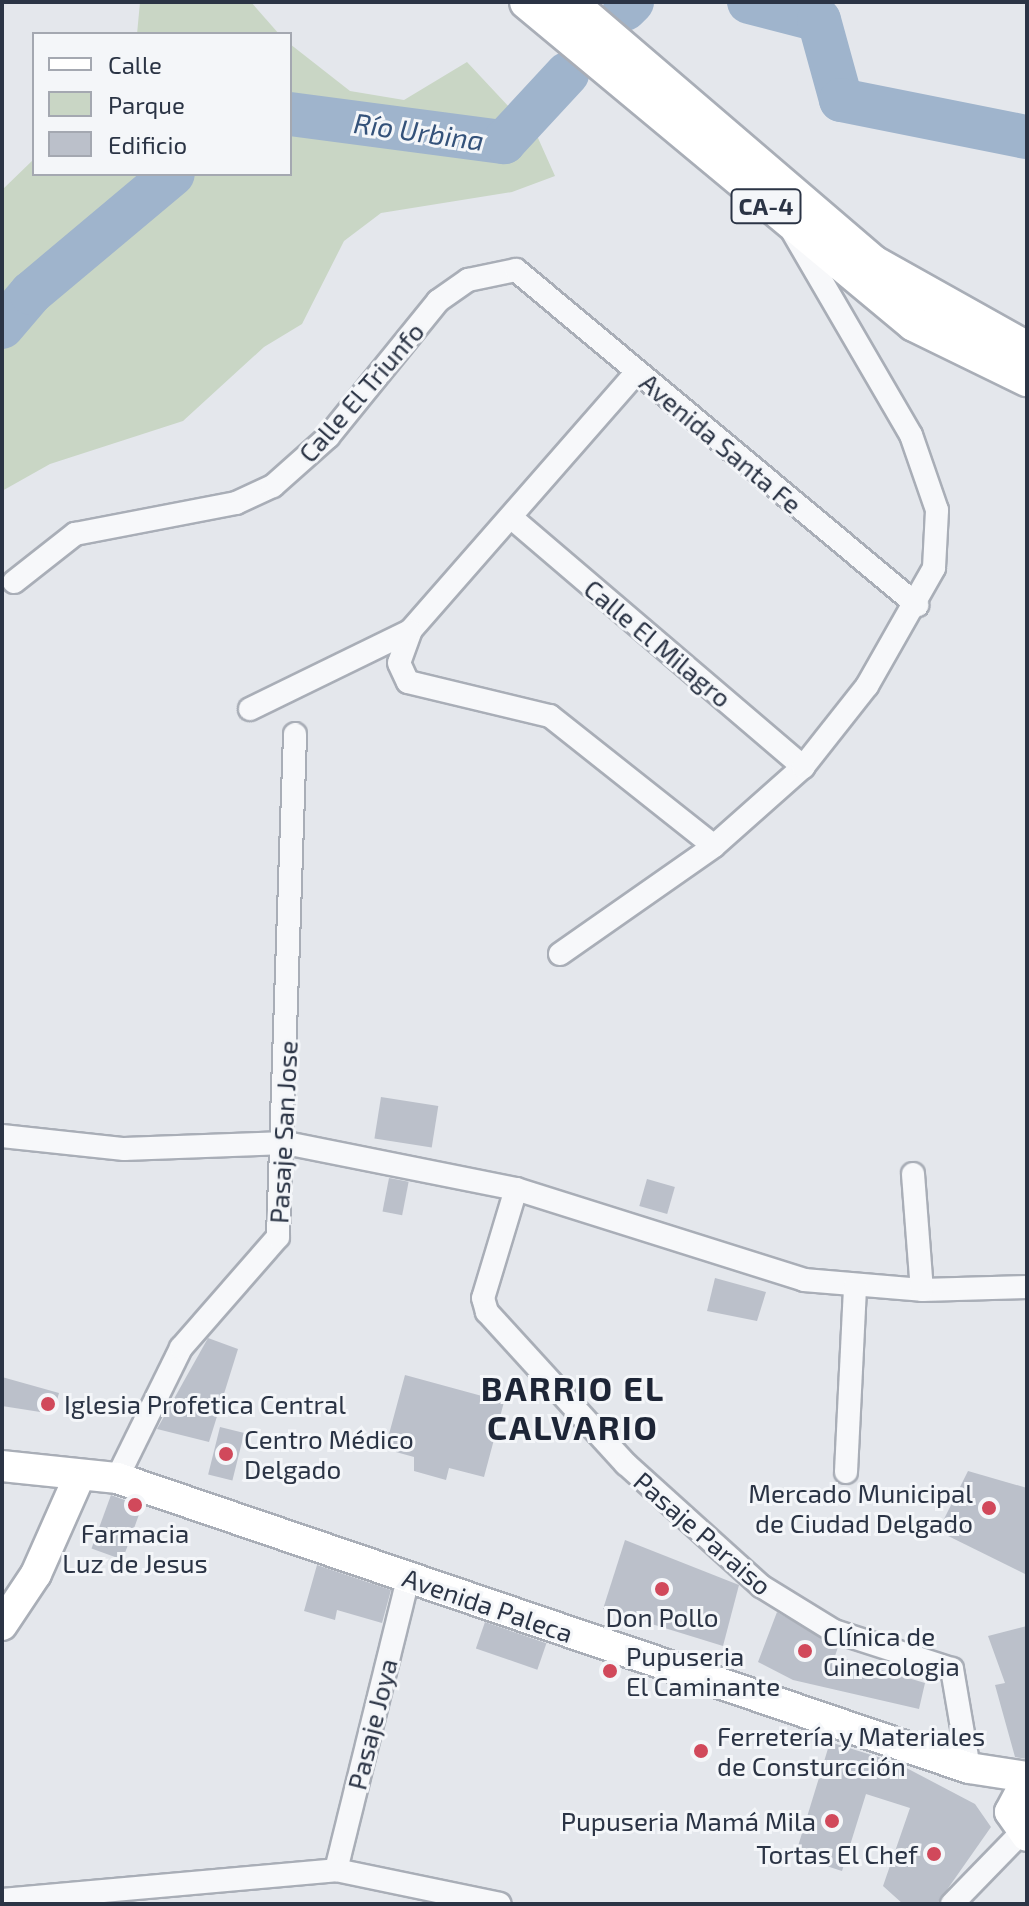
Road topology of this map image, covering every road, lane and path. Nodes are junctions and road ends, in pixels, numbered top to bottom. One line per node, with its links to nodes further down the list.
1 (527, 2): 3 (main road, CA-4)
2 (569, 2): 5 (main road, CA-4)
3 (788, 224): 7 (main road, CA-4); 10 (street)
4 (530, 277): 6 (street, Avenida Santa Fe); 9 (street, Calle El Triunfo)
5 (1027, 349)
6 (636, 373): 8 (street); 10 (street, Avenida Santa Fe)
7 (1027, 379)
8 (513, 519): 11 (street); 14 (street, Calle El Milagro)
9 (14, 582)
10 (917, 605): 14 (street)
11 (411, 630): 12 (street); 15 (street)
12 (250, 709)
13 (295, 734): 18 (street, Pasaje San Jose)
14 (803, 767): 15 (street)
15 (714, 846): 16 (street)
16 (560, 954)
17 (5, 1138): 18 (street)
18 (286, 1143): 20 (street); 27 (street, Pasaje San Jose)
19 (913, 1174): 23 (street)
20 (516, 1189): 21 (street); 30 (street, Pasaje Paraiso)
21 (855, 1285): 23 (street); 25 (street)
22 (1027, 1287): 23 (street)
23 (922, 1290)
24 (2, 1466): 26 (main road, Avenida Paleca)
25 (846, 1472)
26 (79, 1477): 27 (main road, Avenida Paleca); 29 (main road)
27 (117, 1478): 28 (main road, Avenida Paleca)
28 (408, 1578): 30 (main road, Avenida Paleca); 33 (street, Pasaje Joya)
29 (2, 1625)
30 (969, 1768): 31 (main road, Avenida Paleca); 32 (main road, Avenida Paleca)
31 (1027, 1779): 32 (main road)
32 (1020, 1825): 36 (street)
33 (336, 1870): 34 (street); 35 (street)
34 (2, 1900)
35 (500, 1904)
36 (952, 1904)

